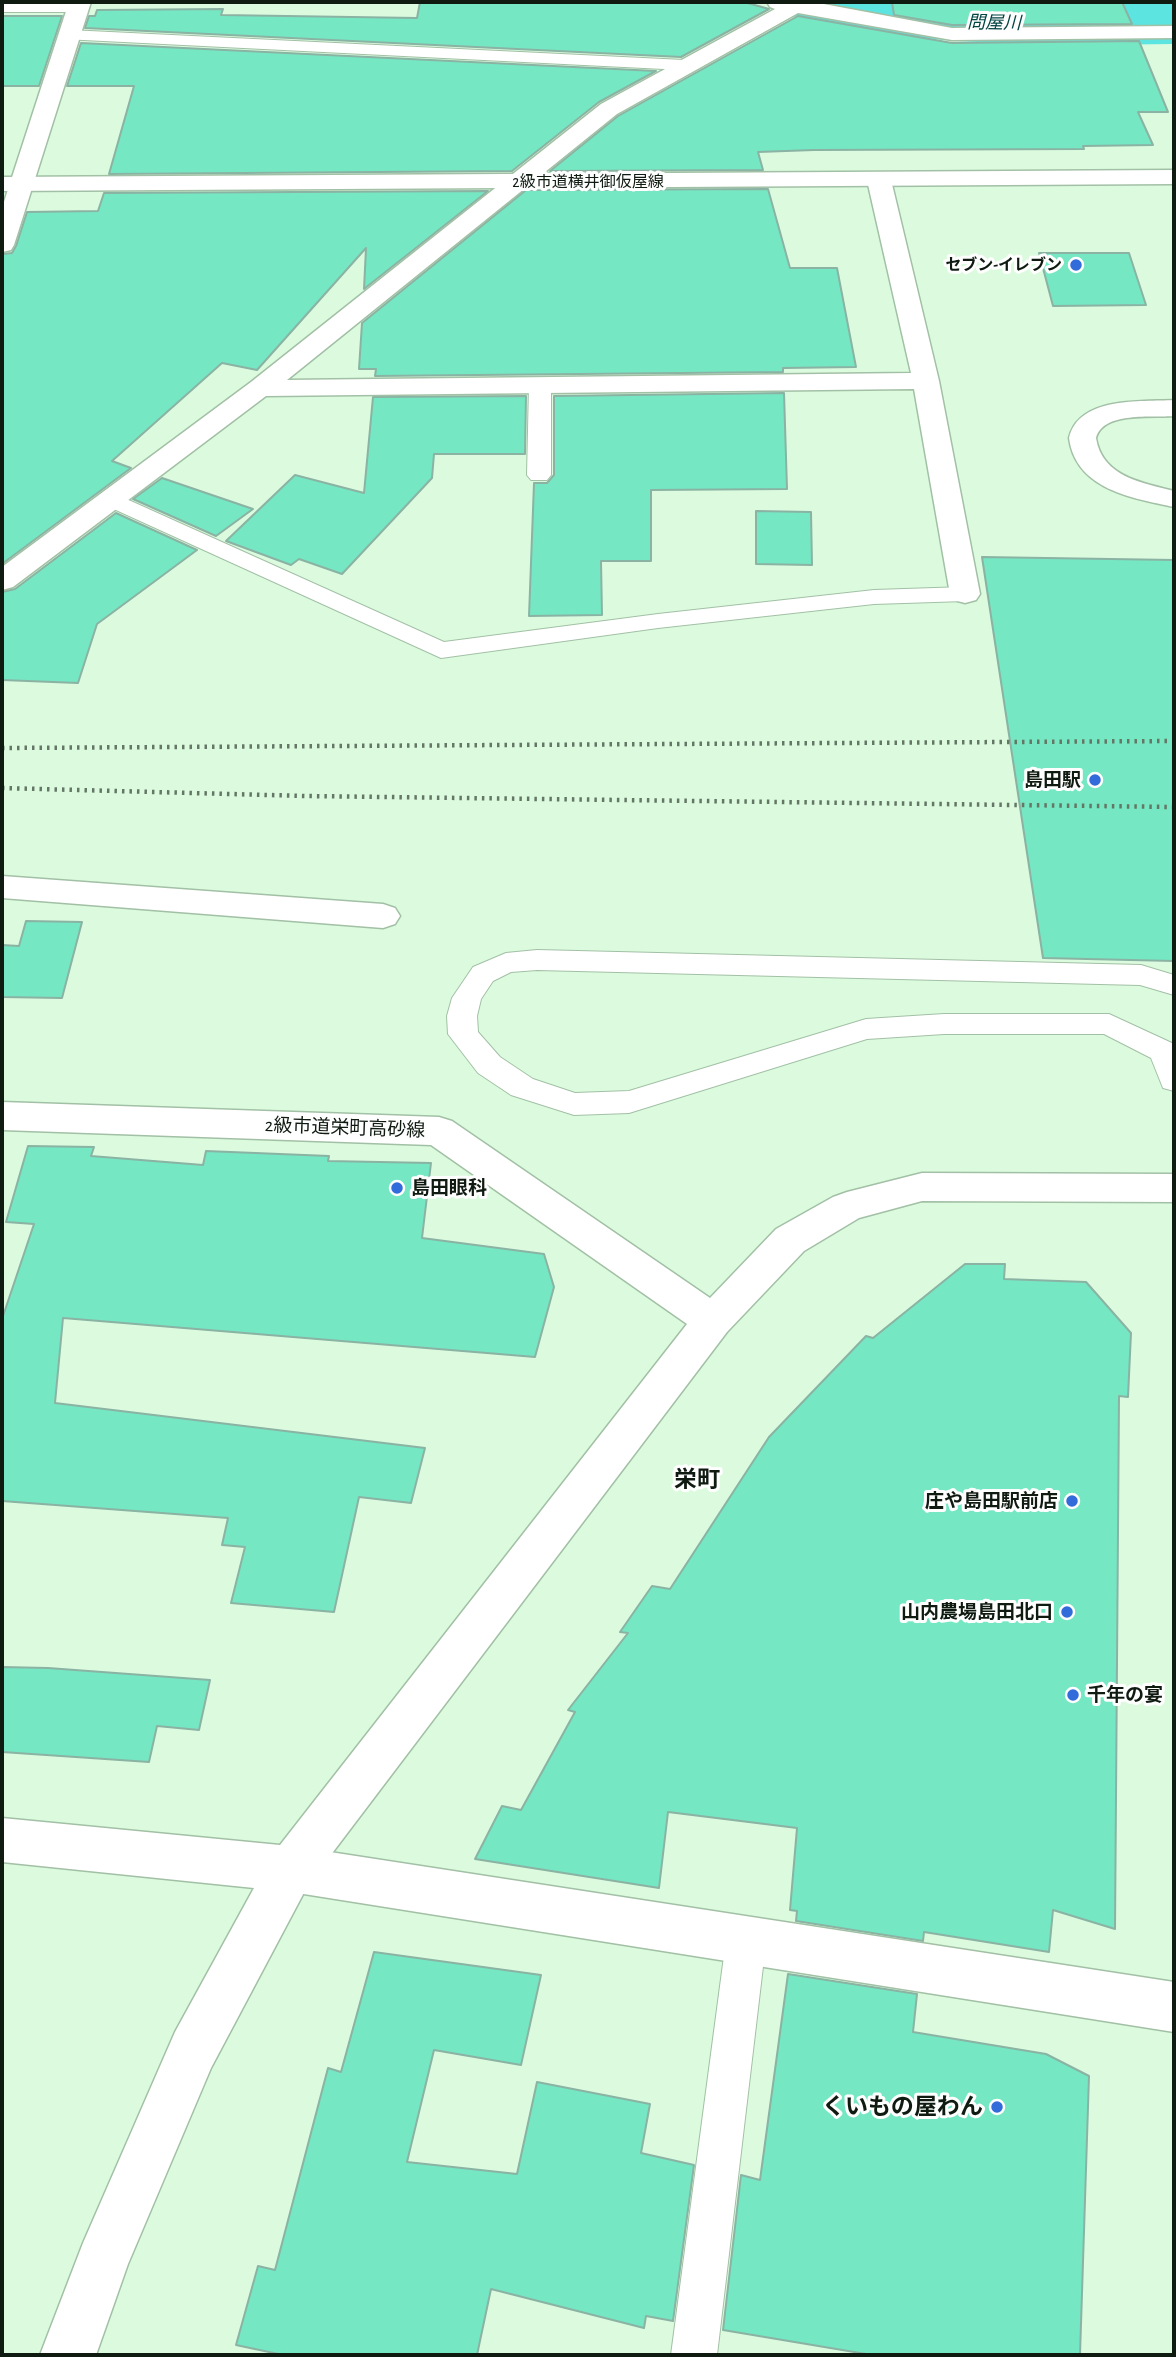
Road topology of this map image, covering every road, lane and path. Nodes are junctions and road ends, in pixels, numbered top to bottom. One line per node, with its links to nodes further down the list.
1 (772, 2): 3 (street)
2 (79, 4): 4 (lane); 6 (street)
3 (799, 4): 5 (street); 7 (street)
4 (2, 7)
5 (1174, 32)
6 (69, 36): 7 (lane); 11 (street)
7 (684, 65): 10 (street)
8 (1174, 177): 9 (street, 2級市道横井御仮屋線)
9 (879, 180): 10 (street, 2級市道横井御仮屋線); 13 (street)
10 (515, 183): 11 (street, 2級市道横井御仮屋線); 15 (street)
11 (11, 184): 12 (street)
12 (2, 245)
13 (926, 381): 14 (street); 21 (street)
14 (540, 386): 15 (street); 17 (lane)
15 (260, 388): 19 (street)
16 (1174, 408): 18 (street)
17 (539, 475)
18 (1174, 499)
19 (113, 500): 20 (street); 21 (lane)
20 (2, 581)
21 (965, 594)
22 (2, 887): 23 (street)
23 (383, 916)
24 (1174, 985): 25 (lane)
25 (1174, 1080)
26 (4, 1120): 28 (street, 2級市道栄町高砂線)
27 (1174, 1188): 28 (street)
28 (713, 1321): 30 (street)
29 (2, 1840): 30 (street)
30 (291, 1869): 31 (street); 33 (street)
31 (746, 1941): 32 (street); 34 (lane)
32 (1174, 2007)
33 (68, 2355)
34 (694, 2355)

